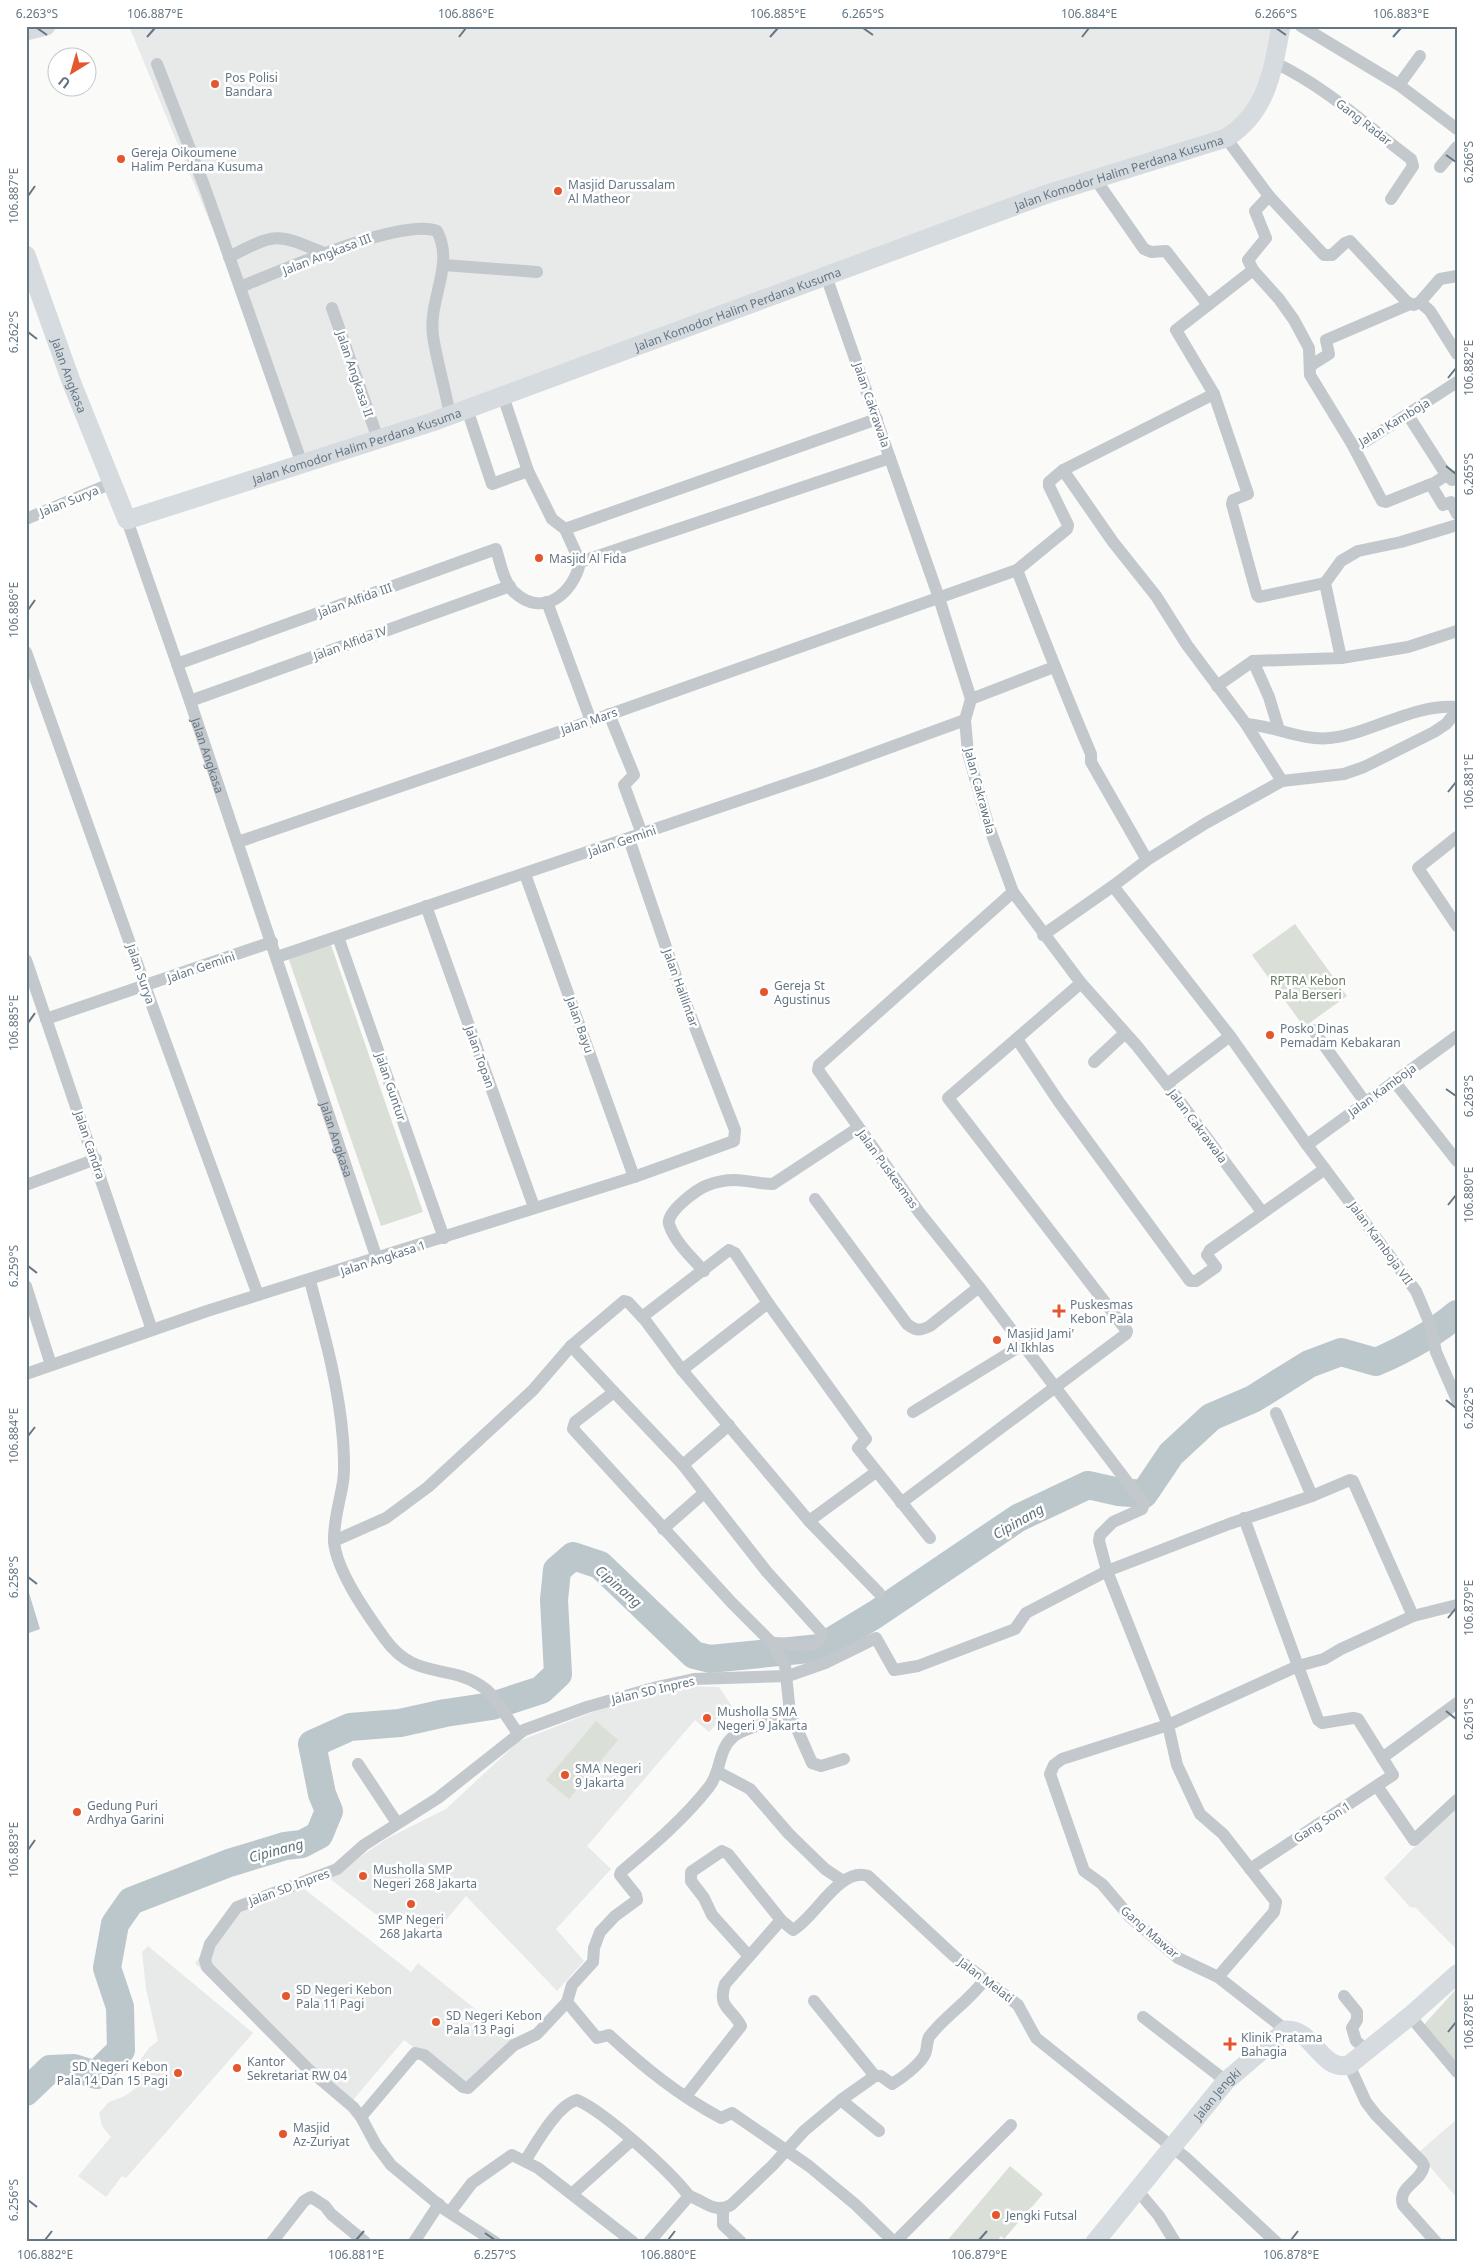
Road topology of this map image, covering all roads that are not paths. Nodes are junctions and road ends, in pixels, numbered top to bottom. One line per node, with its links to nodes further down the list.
1 (1281, 26): 4 (street, Jalan Komodor Halim Perdana Kusuma)
2 (1301, 26): 6 (street)
3 (1420, 56): 6 (street)
4 (1274, 63): 8 (street, Jalan Komodor Halim Perdana Kusuma); 13 (street, Gang Radar)
5 (156, 64): 16 (street)
6 (1400, 85): 7 (street)
7 (1457, 129)
8 (1226, 138): 11 (street, Jalan Komodor Halim Perdana Kusuma); 12 (street)
9 (1457, 147): 10 (street)
10 (1440, 167)
11 (1096, 180): 20 (street, Jalan Komodor Halim Perdana Kusuma); 24 (street)
12 (1269, 196): 18 (street); 23 (street)
13 (1391, 199)
14 (326, 254): 16 (street); 17 (street, Jalan Angkasa III); 22 (street, Jalan Angkasa III)
15 (26, 255): 41 (street, Jalan Angkasa)
16 (229, 257): 22 (street)
17 (444, 265): 19 (street); 31 (street, Jalan Angkasa III)
18 (1253, 270): 24 (street); 27 (street, Jalan Kamboja)
19 (537, 272)
20 (826, 276): 30 (street, Jalan Komodor Halim Perdana Kusuma); 33 (street, Jalan Cakrawala)
21 (1457, 276): 23 (street)
22 (240, 287): 37 (street)
23 (1415, 303): 26 (street); 27 (street)
24 (1208, 304): 29 (street)
25 (332, 308): 34 (street, Jalan Angkasa II)
26 (1457, 354)
27 (1310, 366): 35 (street, Jalan Kamboja)
28 (1457, 382): 32 (street, Jalan Kamboja)
29 (1214, 394): 38 (street); 50 (street)
30 (503, 396): 31 (street, Jalan Komodor Halim Perdana Kusuma); 39 (street)
31 (459, 412): 34 (street, Jalan Komodor Halim Perdana Kusuma); 39 (street, Jalan Angkasa III)
32 (1408, 415): 35 (street, Jalan Kamboja); 40 (street)
33 (876, 418): 36 (street, Jalan Cakrawala); 47 (street)
34 (378, 439): 37 (street, Jalan Komodor Halim Perdana Kusuma)
35 (1352, 444): 42 (street)
36 (890, 458): 48 (street); 52 (street, Jalan Cakrawala)
37 (302, 464): 45 (street, Jalan Komodor Halim Perdana Kusuma)
38 (1063, 470): 49 (street, Jalan Mars); 60 (street)
39 (528, 471): 47 (street)
40 (1451, 475): 42 (street)
41 (112, 483): 44 (street, Jalan Surya); 45 (street, Jalan Angkasa)
42 (1431, 484): 43 (street)
43 (1457, 514)
44 (26, 519)
45 (127, 520): 58 (street, Jalan Angkasa)
46 (1457, 525): 50 (street)
47 (565, 529): 48 (street)
48 (580, 562): 53 (street)
49 (1017, 570): 52 (street, Jalan Mars); 59 (street)
50 (1325, 583): 56 (street)
51 (510, 586): 53 (street); 58 (street, Jalan Alfida III); 62 (street, Jalan Alfida IV)
52 (939, 598): 61 (street, Jalan Cakrawala); 65 (street, Jalan Mars)
53 (547, 602): 67 (street)
54 (1457, 631): 56 (street)
55 (26, 652): 87 (street, Jalan Surya)
56 (1341, 658): 57 (street)
57 (1253, 660): 60 (street); 69 (street)
58 (177, 664): 62 (street, Jalan Angkasa)
59 (1054, 666): 61 (street); 75 (street)
60 (1217, 686): 68 (street)
61 (971, 699): 66 (street, Jalan Cakrawala)
62 (190, 701): 74 (street, Jalan Angkasa)
63 (1457, 707): 69 (street)
64 (1457, 711): 70 (street)
65 (609, 714): 67 (street, Jalan Mars); 71 (street)
66 (965, 720): 71 (street, Jalan Gemini); 78 (street, Jalan Cakrawala)
67 (591, 721): 74 (street, Jalan Mars)
68 (1246, 724): 69 (street); 70 (street)
69 (1280, 730)
70 (1282, 782): 75 (street)
71 (642, 834): 73 (street, Jalan Gemini)
72 (1457, 837): 80 (street)
73 (628, 839): 76 (street, Jalan Gemini); 99 (street, Jalan Halilintar)
74 (238, 842): 83 (street, Jalan Angkasa)
75 (1147, 860): 77 (street)
76 (525, 874): 79 (street, Jalan Gemini); 104 (street, Jalan Bayu)
77 (1113, 886): 81 (street); 91 (street, Jalan Kamboja VII)
78 (1014, 892): 81 (street, Jalan Cakrawala); 98 (street, Jalan Puskesmas)
79 (426, 906): 82 (street, Jalan Gemini); 107 (street, Jalan Topan)
80 (1457, 926)
81 (1043, 935): 86 (street, Jalan Cakrawala)
82 (338, 937): 84 (street, Jalan Gemini); 109 (street, Jalan Guntur)
83 (272, 942): 84 (street, Jalan Angkasa); 87 (street, Jalan Gemini)
84 (277, 957): 110 (street, Jalan Angkasa)
85 (26, 960): 88 (street, Jalan Candra)
86 (1081, 983): 90 (street, Jalan Cakrawala); 93 (street)
87 (145, 986): 88 (street, Jalan Gemini); 115 (street, Jalan Surya)
88 (46, 1019): 101 (street, Jalan Candra)
89 (1313, 1030): 97 (street)
90 (1126, 1033): 94 (street); 96 (street, Jalan Cakrawala)
91 (1230, 1036): 96 (street); 100 (street, Jalan Kamboja VII)
92 (1457, 1036): 95 (street, Jalan Kamboja)
93 (1017, 1039): 108 (street); 124 (street)
94 (1094, 1062)
95 (1394, 1081): 97 (street, Jalan Kamboja); 102 (street)
96 (1166, 1084): 108 (street, Jalan Cakrawala)
97 (1365, 1102): 100 (street, Jalan Kamboja)
98 (858, 1128): 111 (street); 114 (street, Jalan Puskesmas)
99 (735, 1136): 104 (street, Jalan Angkasa 1)
100 (1307, 1145): 103 (street, Jalan Kamboja VII)
101 (96, 1159): 105 (street); 118 (street, Jalan Candra)
102 (1457, 1160)
103 (1325, 1169): 108 (street); 126 (street, Jalan Kamboja VII)
104 (634, 1177): 107 (street, Jalan Angkasa 1)
105 (26, 1185)
106 (815, 1199): 114 (street)
107 (534, 1207): 109 (street, Jalan Angkasa 1)
108 (1262, 1212)
109 (444, 1238): 110 (street, Jalan Angkasa 1)
110 (377, 1259): 112 (street, Jalan Angkasa 1)
111 (704, 1271): 116 (street); 117 (street)
112 (310, 1281): 115 (street, Jalan Angkasa 1); 139 (street)
113 (26, 1286): 121 (street)
114 (979, 1287): 119 (street, Jalan Puskesmas)
115 (258, 1295): 118 (street, Jalan Angkasa 1)
116 (768, 1303): 122 (street); 131 (street)
117 (642, 1317): 120 (street); 122 (street)
118 (152, 1330): 121 (street, Jalan Angkasa 1)
119 (1022, 1345): 124 (street, Jalan Puskesmas); 127 (street)
120 (571, 1346): 125 (street); 139 (street)
121 (51, 1366): 123 (street, Jalan Angkasa 1)
122 (682, 1370): 129 (street)
123 (26, 1374)
124 (1054, 1387): 134 (street); 140 (street, Jalan Puskesmas)
125 (614, 1392): 130 (street); 137 (street)
126 (1457, 1400)
127 (913, 1412)
128 (1276, 1413): 133 (street)
129 (729, 1425): 130 (street); 136 (street)
130 (683, 1465): 132 (street)
131 (876, 1472): 134 (street); 136 (street)
132 (704, 1493): 137 (street); 144 (street)
133 (1312, 1496): 135 (street); 143 (street)
134 (901, 1503): 138 (street)
135 (1244, 1518): 140 (street); 145 (street)
136 (809, 1521): 141 (street)
137 (663, 1529): 144 (street)
138 (930, 1538)
139 (334, 1541): 150 (street)
140 (1108, 1571): 146 (street, Jalan SD Inpres); 149 (street)
141 (879, 1593)
142 (1457, 1605): 143 (street)
143 (1413, 1616): 145 (street)
144 (773, 1644): 146 (street)
145 (1298, 1666): 149 (street); 152 (street)
146 (786, 1670): 148 (street); 150 (street, Jalan SD Inpres)
147 (1457, 1703): 152 (street)
148 (790, 1713): 151 (street); 154 (street)
149 (1168, 1725): 158 (street); 163 (street, Gang Mawar)
150 (516, 1730): 157 (street, Jalan SD Inpres)
151 (844, 1758)
152 (1382, 1758): 155 (street, Gang Son 1)
153 (358, 1764): 157 (street)
154 (718, 1772): 159 (street); 167 (street)
155 (1377, 1786): 156 (street); 158 (street, Gang Son 1)
156 (1457, 1800)
157 (396, 1823): 178 (street, Jalan SD Inpres)
158 (1250, 1869): 163 (street)
159 (843, 1881): 160 (street); 164 (street, Jalan Melati)
160 (782, 1920): 161 (street); 161 (street)
161 (748, 1955): 176 (street)
162 (1457, 1974): 168 (street)
163 (1218, 1977): 170 (street, Gang Mawar)
164 (985, 1979): 174 (street); 182 (street, Jalan Melati)
165 (1344, 1996): 171 (street)
166 (814, 2001): 174 (street)
167 (567, 2002): 176 (street); 178 (street)
168 (1410, 2016): 171 (street); 173 (street)
169 (1143, 2017): 175 (street)
170 (1286, 2030): 172 (street); 175 (street, Jalan Jengki)
171 (1368, 2051): 172 (street)
172 (1349, 2065): 191 (street)
173 (1457, 2072)
174 (875, 2076): 177 (street)
175 (1226, 2081): 182 (street, Jalan Jengki)
176 (686, 2096): 183 (street)
177 (841, 2100): 180 (street); 183 (street)
178 (361, 2117): 188 (street, Jalan SD Inpres)
179 (1011, 2125): 199 (street)
180 (879, 2132)
181 (632, 2140): 184 (street); 186 (street); 187 (street)
182 (1171, 2147): 185 (street, Jalan Jengki); 202 (street, Jalan Melati)
183 (787, 2149): 189 (street); 199 (street)
184 (525, 2161): 186 (street); 190 (street)
185 (1138, 2191): 200 (street, Jalan Jengki); 201 (street)
186 (572, 2193): 196 (street)
187 (689, 2196): 189 (street); 197 (street)
188 (439, 2204): 190 (street, Jalan SD Inpres); 194 (street)
189 (723, 2210): 198 (street)
190 (450, 2212): 195 (street, Jalan SD Inpres)
191 (1432, 2241)
192 (272, 2242): 193 (street)
193 (365, 2242)
194 (414, 2242)
195 (495, 2242)
196 (633, 2242)
197 (649, 2242)
198 (740, 2242)
199 (894, 2242)
200 (1095, 2242)
201 (1174, 2242)
202 (1276, 2242)

